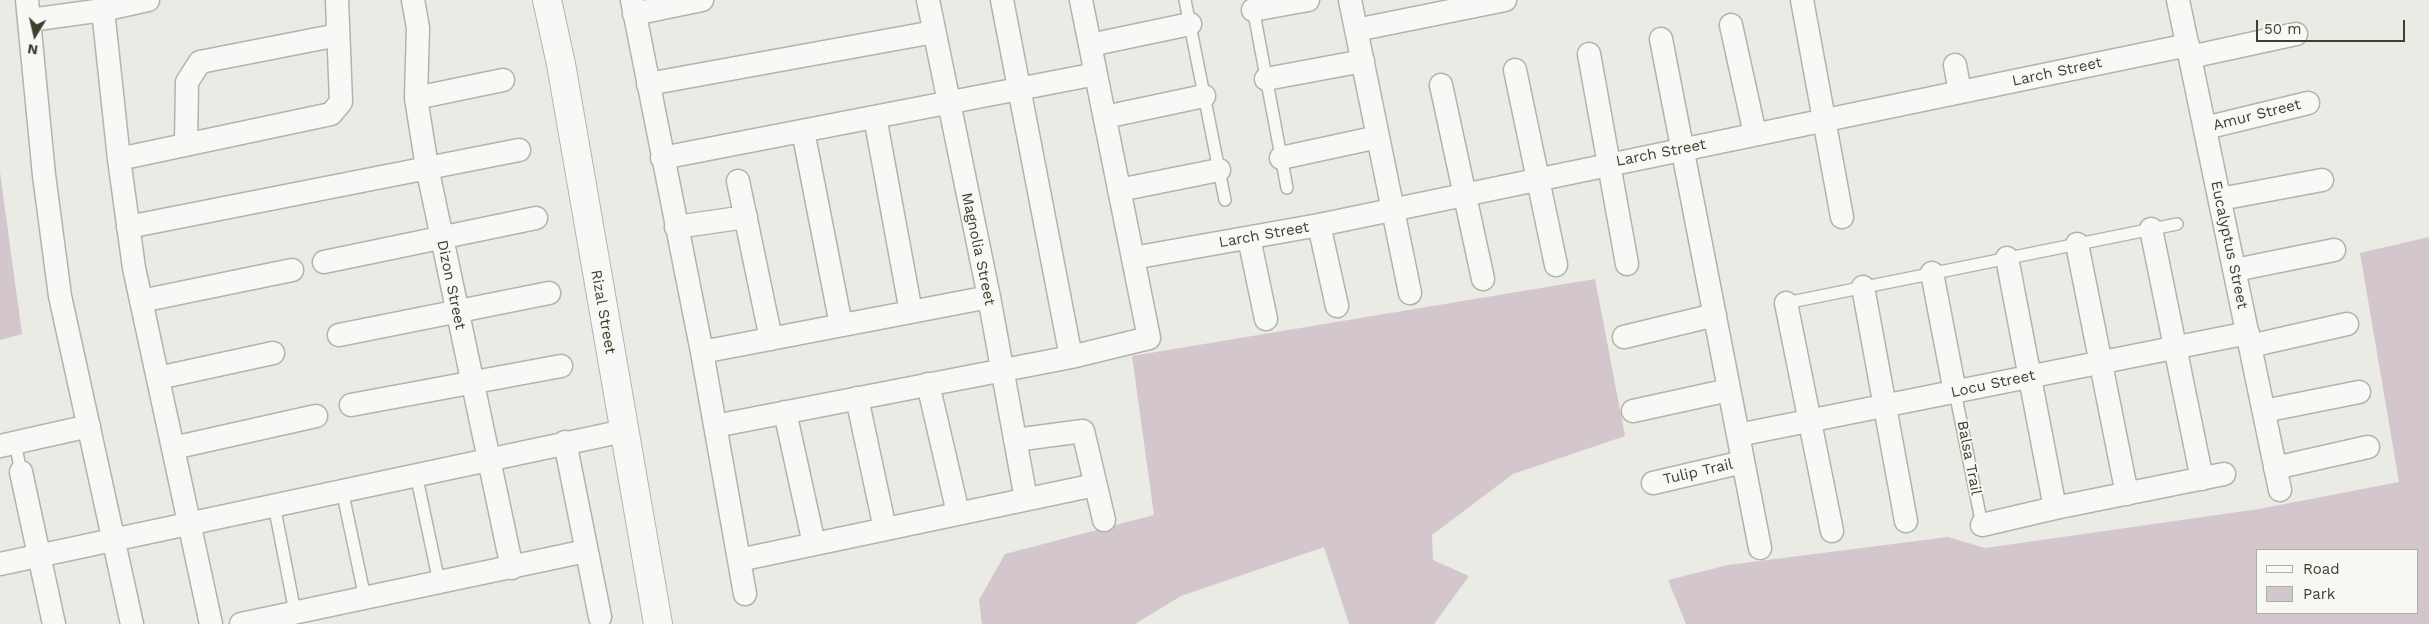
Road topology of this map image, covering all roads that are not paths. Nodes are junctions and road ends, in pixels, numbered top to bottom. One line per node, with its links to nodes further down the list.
1 (148, 0): 19 (street)
2 (337, 0): 25 (street)
3 (413, 0): 41 (street, Dizon Street)
4 (547, 0): 131 (street, Rizal Street)
5 (702, 0): 16 (street)
6 (928, 0): 23 (street, Magnolia Street)
7 (1002, 0): 38 (street)
8 (1081, 0): 27 (street)
9 (1185, 0): 20 (lane)
10 (1308, 0): 15 (street)
11 (1350, 0): 22 (street)
12 (1500, 0): 17 (street)
13 (1802, 0): 46 (street)
14 (2178, 0): 28 (street, Eucalyptus Street)
15 (1252, 5): 34 (lane)
16 (633, 7): 36 (street)
17 (1424, 8): 22 (street)
18 (29, 10): 19 (street); 129 (street)
19 (103, 10): 56 (street)
20 (1190, 24): 27 (street); 40 (lane)
21 (1731, 25): 49 (street)
22 (1356, 30): 30 (street)
23 (934, 32): 36 (street); 43 (street, Magnolia Street)
24 (2296, 34): 28 (street, Larch Street)
25 (338, 35): 51 (street); 51 (street)
26 (1661, 39): 52 (street)
27 (1090, 45): 33 (street)
28 (2189, 51): 39 (street, Larch Street); 47 (street, Eucalyptus Street)
29 (1589, 54): 57 (street)
30 (1362, 61): 34 (street); 50 (street)
31 (1955, 65): 39 (street)
32 (1515, 70): 60 (street)
33 (1096, 74): 38 (street); 45 (street)
34 (1266, 79): 55 (lane)
35 (503, 80): 41 (street)
36 (648, 84): 54 (street)
37 (1441, 85): 65 (street)
38 (1020, 89): 43 (street); 110 (street)
39 (1960, 92): 46 (street, Larch Street)
40 (1204, 96): 45 (street); 59 (lane)
41 (416, 98): 58 (street, Dizon Street)
42 (2308, 102): 47 (street, Amur Street)
43 (947, 103): 44 (street); 93 (street, Magnolia Street)
44 (875, 117): 48 (street); 98 (street)
45 (1105, 117): 64 (street)
46 (1823, 120): 49 (street, Larch Street); 69 (street)
47 (2205, 128): 66 (street, Eucalyptus Street)
48 (803, 131): 54 (street); 102 (street)
49 (1755, 134): 52 (street, Larch Street)
50 (1378, 137): 55 (street); 68 (street)
51 (186, 145): 56 (street)
52 (1684, 149): 57 (street, Larch Street); 99 (street)
53 (519, 150): 58 (street)
54 (662, 158): 75 (street)
55 (1281, 158): 63 (lane)
56 (119, 159): 74 (street)
57 (1608, 164): 60 (street, Larch Street); 84 (street)
58 (427, 166): 74 (street); 77 (street, Dizon Street)
59 (1219, 170): 64 (street); 67 (lane)
60 (1539, 178): 65 (street, Larch Street); 85 (street)
61 (2322, 180): 66 (street)
62 (738, 181): 70 (street)
63 (1287, 188)
64 (1119, 190): 81 (street)
65 (1465, 194): 68 (street, Larch Street); 89 (street)
66 (2220, 199): 87 (street, Eucalyptus Street)
67 (1225, 200)
68 (1392, 208): 73 (street, Larch Street); 92 (street)
69 (1842, 216)
70 (746, 217): 75 (street); 105 (street)
71 (536, 218): 77 (street)
72 (2177, 224): 76 (lane)
73 (1319, 225): 78 (street, Larch Street); 96 (street)
74 (128, 227): 94 (street)
75 (676, 227): 108 (street)
76 (2152, 229): 79 (lane); 107 (street)
77 (441, 236): 83 (street); 97 (street, Dizon Street)
78 (1249, 238): 81 (street, Larch Street); 100 (street)
79 (2077, 244): 82 (lane); 111 (street)
80 (2334, 250): 87 (street)
81 (1133, 258): 110 (street)
82 (2007, 258): 88 (lane); 114 (street)
83 (324, 262)
84 (1627, 264)
85 (1556, 265)
86 (292, 270): 94 (street)
87 (2235, 270): 106 (street, Eucalyptus Street)
88 (1932, 273): 90 (lane); 119 (street)
89 (1483, 280)
90 (1863, 287): 95 (lane); 123 (street)
91 (549, 293): 97 (street)
92 (1410, 293)
93 (989, 297): 98 (street); 113 (street, Magnolia Street)
94 (141, 301): 115 (street)
95 (1786, 303): 128 (street)
96 (1337, 306)
97 (456, 311): 103 (street); 116 (street, Dizon Street)
98 (911, 312): 102 (street)
99 (1715, 315): 104 (street); 118 (street)
100 (1266, 319)
101 (2347, 324): 106 (street, Locu Street)
102 (841, 325): 105 (street)
103 (339, 335)
104 (1624, 337)
105 (771, 339): 108 (street)
106 (2249, 340): 107 (street, Locu Street); 126 (street, Eucalyptus Street)
107 (2175, 348): 111 (street, Locu Street); 144 (street)
108 (702, 352): 130 (street)
109 (273, 353): 115 (street)
110 (1072, 357): 113 (street)
111 (2101, 363): 114 (street, Locu Street); 149 (street)
112 (561, 366): 116 (street)
113 (1002, 370): 117 (street); 133 (street, Magnolia Street)
114 (2030, 376): 119 (street, Locu Street); 152 (street)
115 (158, 378): 137 (street)
116 (471, 382): 122 (street); 138 (street, Dizon Street)
117 (928, 384): 121 (street); 153 (street)
118 (1730, 390): 124 (street); 132 (street)
119 (1955, 392): 123 (street, Locu Street); 157 (lane, Balsa Trail)
120 (2359, 392): 126 (street)
121 (857, 398): 125 (street); 158 (street)
122 (351, 405)
123 (1885, 406): 128 (street, Locu Street); 155 (street)
124 (1633, 411)
125 (786, 412): 130 (street); 161 (street)
126 (2264, 412): 140 (street, Eucalyptus Street)
127 (316, 416): 137 (street)
128 (1809, 420): 132 (street, Locu Street); 159 (street)
129 (89, 426): 135 (street); 160 (street)
130 (715, 426): 165 (street)
131 (624, 431): 134 (street); 177 (street, Rizal Street)
132 (1738, 435): 139 (street)
133 (1015, 440): 146 (street); 150 (street, Magnolia Street)
134 (565, 442): 138 (street); 163 (street)
135 (8, 445): 141 (lane)
136 (2368, 447): 140 (street)
137 (173, 448): 156 (street)
138 (487, 459): 142 (street); 167 (street, Dizon Street)
139 (1743, 462): 145 (street, Tulip Trail); 162 (street)
140 (2275, 468): 148 (street, Eucalyptus Street)
141 (21, 472): 164 (street)
142 (416, 474): 147 (street); 168 (lane)
143 (2224, 474): 144 (street)
144 (2202, 479): 149 (street)
145 (1653, 483)
146 (1095, 485): 150 (street); 154 (street)
147 (342, 490): 151 (street); 170 (lane)
148 (2280, 490)
149 (2127, 494): 152 (street)
150 (1026, 499): 153 (street)
151 (274, 505): 156 (street); 171 (lane)
152 (2055, 508): 157 (street)
153 (958, 513): 158 (street)
154 (1104, 520)
155 (1906, 521)
156 (190, 524): 160 (street); 175 (street)
157 (1982, 525)
158 (885, 529): 161 (street)
159 (1832, 531)
160 (114, 540): 164 (street); 174 (street)
161 (814, 544): 165 (street)
162 (1760, 548)
163 (586, 551): 167 (street); 172 (street)
164 (39, 556): 166 (street); 173 (street)
165 (739, 560): 169 (street)
166 (0, 564)
167 (512, 568): 168 (street)
168 (439, 582): 170 (street)
169 (745, 594)
170 (365, 598): 171 (street)
171 (295, 612): 176 (street)
172 (600, 617)
173 (54, 624)
174 (132, 624)
175 (212, 624)
176 (241, 624)
177 (658, 624)

